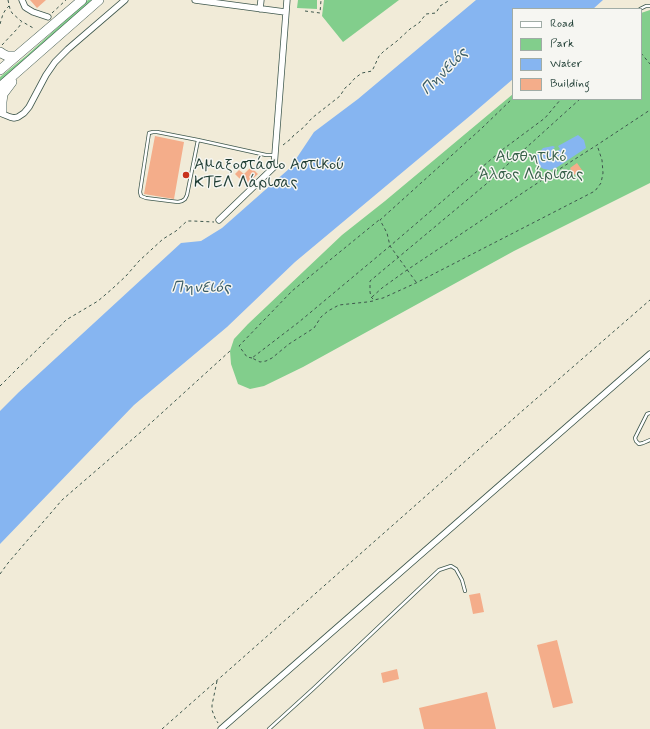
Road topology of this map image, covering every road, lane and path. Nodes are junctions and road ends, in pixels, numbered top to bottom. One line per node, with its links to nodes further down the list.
1 (8, 0): 12 (path)
2 (22, 0): 16 (street)
3 (66, 0): 16 (path)
4 (82, 0): 23 (main road)
5 (99, 0): 25 (main road)
6 (125, 0): 32 (street)
7 (195, 0): 13 (street)
8 (261, 0): 13 (street)
9 (287, 0): 14 (street)
10 (322, 0): 15 (path)
11 (450, 0): 34 (path)
12 (9, 6): 17 (path); 18 (path)
13 (260, 9): 14 (street)
14 (285, 12): 36 (street)
15 (305, 12)
16 (48, 17)
17 (21, 21): 19 (path); 20 (path)
18 (0, 24)
19 (39, 32)
20 (0, 47)
21 (0, 52): 23 (main road)
22 (642, 54): 24 (path)
23 (16, 56): 26 (main road)
24 (650, 64)
25 (22, 68): 27 (main road); 32 (main road)
26 (0, 70)
27 (0, 87)
28 (512, 99): 38 (path)
29 (560, 100): 39 (path)
30 (579, 100): 40 (path)
31 (650, 110): 35 (path)
32 (1, 111)
33 (198, 140): 33 (lane); 36 (lane)
34 (283, 145)
35 (597, 145): 41 (path); 42 (path)
36 (276, 154): 37 (street)
37 (219, 220): 49 (path)
38 (380, 220): 39 (path); 48 (path)
39 (390, 246): 40 (path); 48 (path)
40 (398, 258): 41 (path); 43 (path)
41 (407, 270): 42 (path); 43 (path)
42 (416, 283): 44 (path)
43 (372, 297): 44 (path)
44 (374, 300): 48 (path)
45 (650, 300): 54 (path)
46 (230, 351): 52 (path)
47 (650, 354): 55 (street)
48 (252, 358)
49 (0, 386)
50 (650, 413): 51 (lane)
51 (650, 440)
52 (0, 574)
53 (465, 591): 57 (lane)
54 (218, 680): 55 (path); 56 (path)
55 (223, 728)
56 (162, 729)
57 (269, 729)

